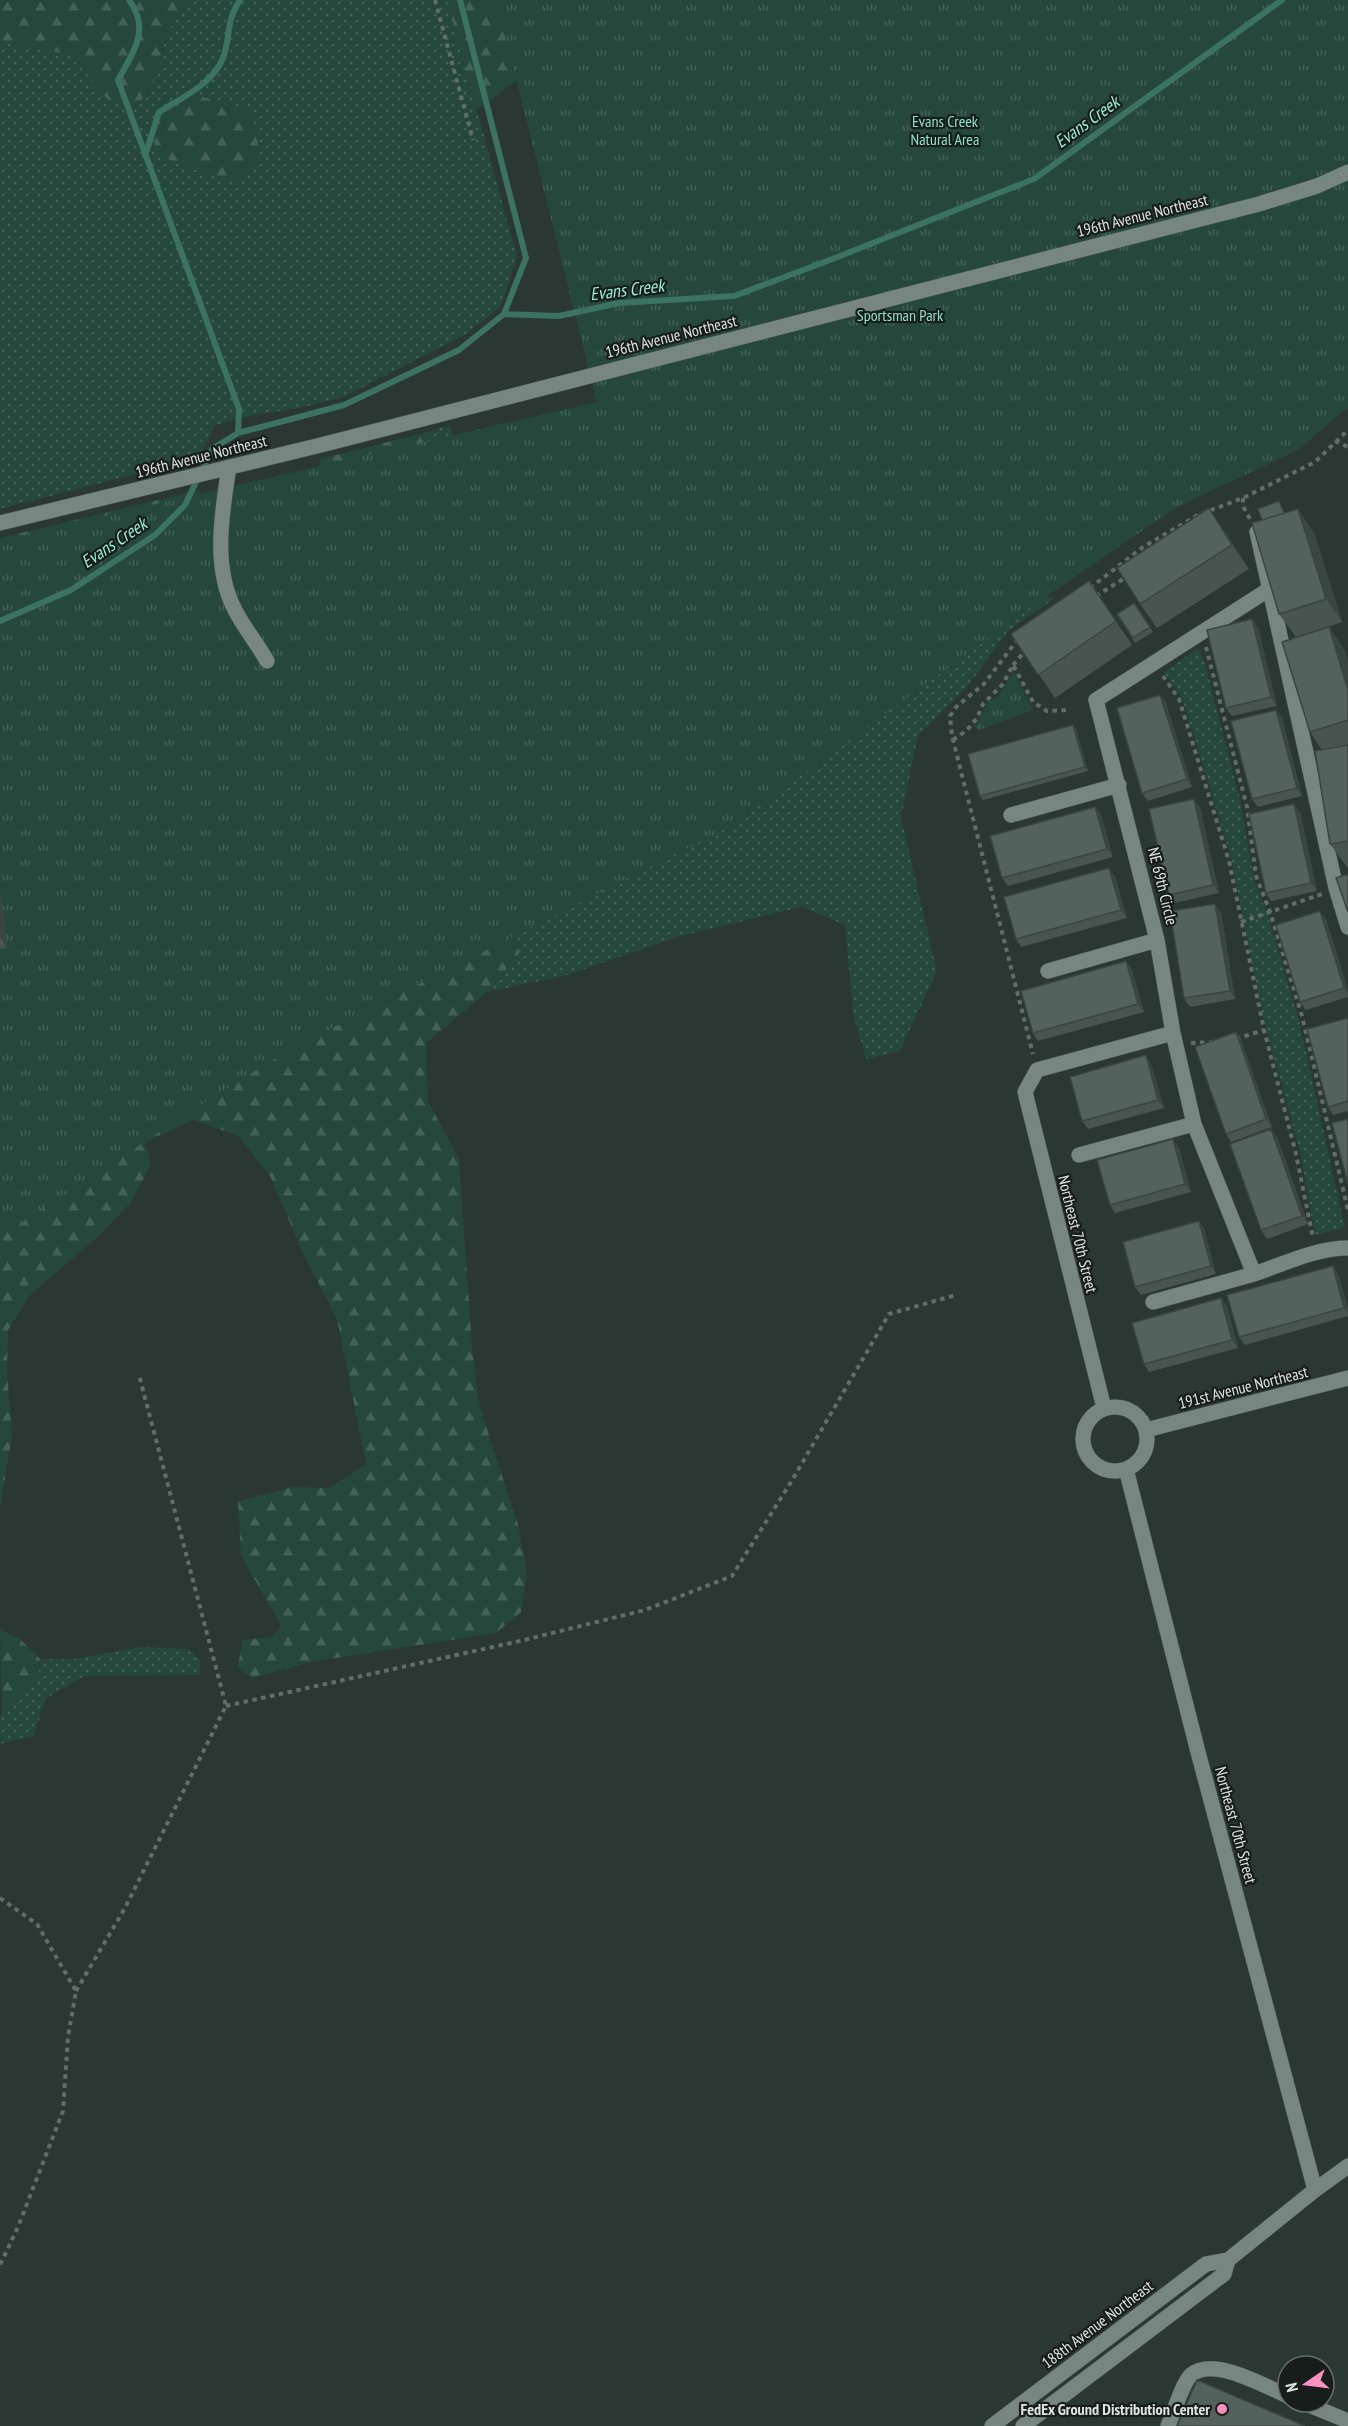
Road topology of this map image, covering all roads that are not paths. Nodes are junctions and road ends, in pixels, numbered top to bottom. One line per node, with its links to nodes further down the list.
1 (1348, 172): 2 (street, 196th Avenue Northeast)
2 (223, 469): 3 (street, 196th Avenue Northeast); 6 (street)
3 (0, 523)
4 (1256, 530): 5 (street)
5 (1268, 590): 7 (street, NE 69th Circle); 9 (street)
6 (267, 661)
7 (1119, 785): 8 (street); 10 (street, NE 69th Circle)
8 (1011, 815)
9 (1348, 927)
10 (1157, 940): 11 (street); 12 (street, NE 69th Circle)
11 (1048, 971)
12 (1173, 1032): 13 (street, NE 69th Circle); 19 (street, Northeast 70th Street)
13 (1194, 1124): 14 (street); 16 (street, NE 69th Circle)
14 (1078, 1155)
15 (1348, 1248): 16 (street)
16 (1254, 1274): 17 (street)
17 (1153, 1302)
18 (1348, 1378): 20 (street, 191st Avenue Northeast)
19 (1104, 1408): 20 (street); 21 (street)
20 (1146, 1430): 21 (street)
21 (1126, 1469): 23 (street, Northeast 70th Street)
22 (1348, 2166): 23 (street, 188th Avenue Northeast)
23 (1315, 2190): 24 (street, 188th Avenue Northeast)
24 (1227, 2260): 28 (street, 188th Avenue Northeast); 29 (street, 188th Avenue Northeast)
25 (1276, 2391): 30 (street)
26 (1331, 2414): 27 (street)
27 (1348, 2421)
28 (992, 2426)
29 (1023, 2426)
30 (1168, 2426)

